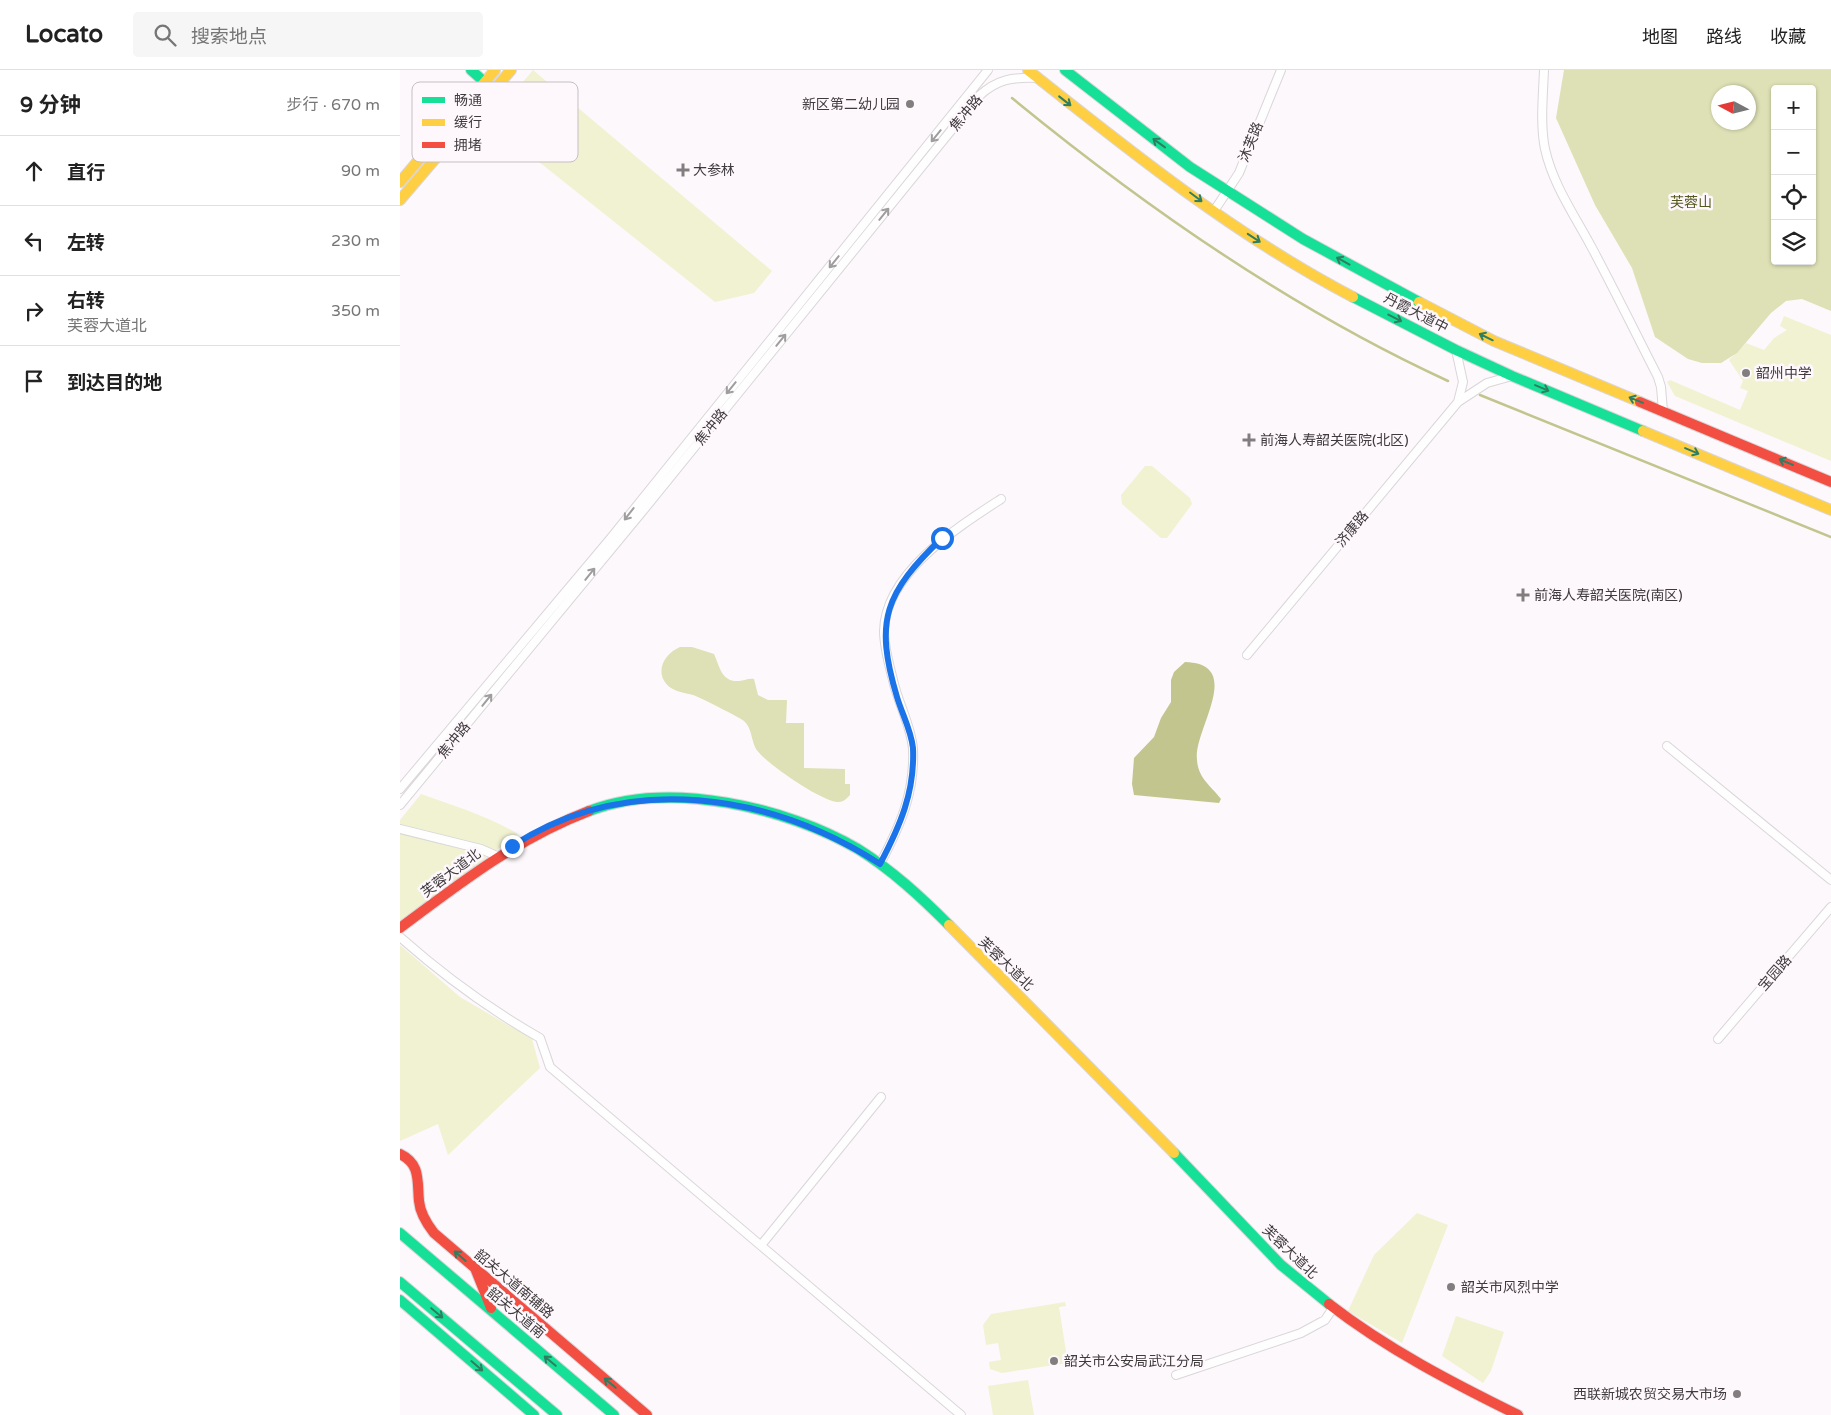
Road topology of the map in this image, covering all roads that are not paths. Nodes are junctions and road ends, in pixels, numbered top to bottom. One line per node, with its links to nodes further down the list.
1 (471, 70): 9 (main road)
2 (494, 70): 9 (main road)
3 (988, 70): 25 (street, 焦冲路, one-way to 25)
4 (1028, 70): 8 (main road, 丹霞大道中)
5 (1065, 70): 13 (main road, 丹霞大道中, one-way to 5)
6 (1281, 70): 13 (street, 沐芙路)
7 (1544, 70): 19 (street)
8 (1037, 78): 15 (main road, 丹霞大道中, one-way to 15); 26 (street, 焦冲路, one-way to 8)
9 (485, 82)
10 (417, 162): 12 (main road)
11 (432, 162): 14 (main road)
12 (400, 182)
13 (1228, 191): 15 (street, 沐芙路); 19 (main road, 丹霞大道中, one-way to 13)
14 (400, 200)
15 (1214, 211): 16 (main road, 丹霞大道中, one-way to 16)
16 (1456, 350): 17 (main road, 丹霞大道中); 18 (street)
17 (1512, 376): 18 (street, 济康路); 22 (main road, 丹霞大道中, one-way to 22)
18 (1458, 402): 23 (street, 济康路)
19 (1663, 411): 20 (main road, 丹霞大道中, one-way to 19)
20 (1831, 482)
21 (1001, 499): 29 (street)
22 (1831, 510)
23 (1247, 655)
24 (1667, 746): 30 (street)
25 (400, 788)
26 (400, 805)
27 (400, 829): 28 (street)
28 (497, 856): 29 (main road, 芙蓉大道北); 32 (main road, 芙蓉大道北)
29 (880, 864): 42 (main road, 芙蓉大道北)
30 (1831, 880)
31 (1831, 907): 34 (street, 宝园路)
32 (400, 928)
33 (400, 937): 38 (street)
34 (1718, 1039)
35 (881, 1097): 38 (street)
36 (400, 1154): 39 (main road, 韶关大道南辅路, one-way to 36)
37 (400, 1233): 43 (main road, 韶关大道南)
38 (762, 1244): 49 (street)
39 (474, 1268): 43 (main road); 48 (main road, 韶关大道南辅路, one-way to 39)
40 (400, 1282): 46 (main road, one-way to 46)
41 (400, 1300): 45 (main road, one-way to 45)
42 (1333, 1308): 44 (street); 50 (main road, 芙蓉大道北)
43 (492, 1311): 47 (main road, 韶关大道南, one-way to 43)
44 (1176, 1375)
45 (534, 1415)
46 (557, 1415)
47 (614, 1415)
48 (647, 1415)
49 (961, 1415)
50 (1518, 1415)

